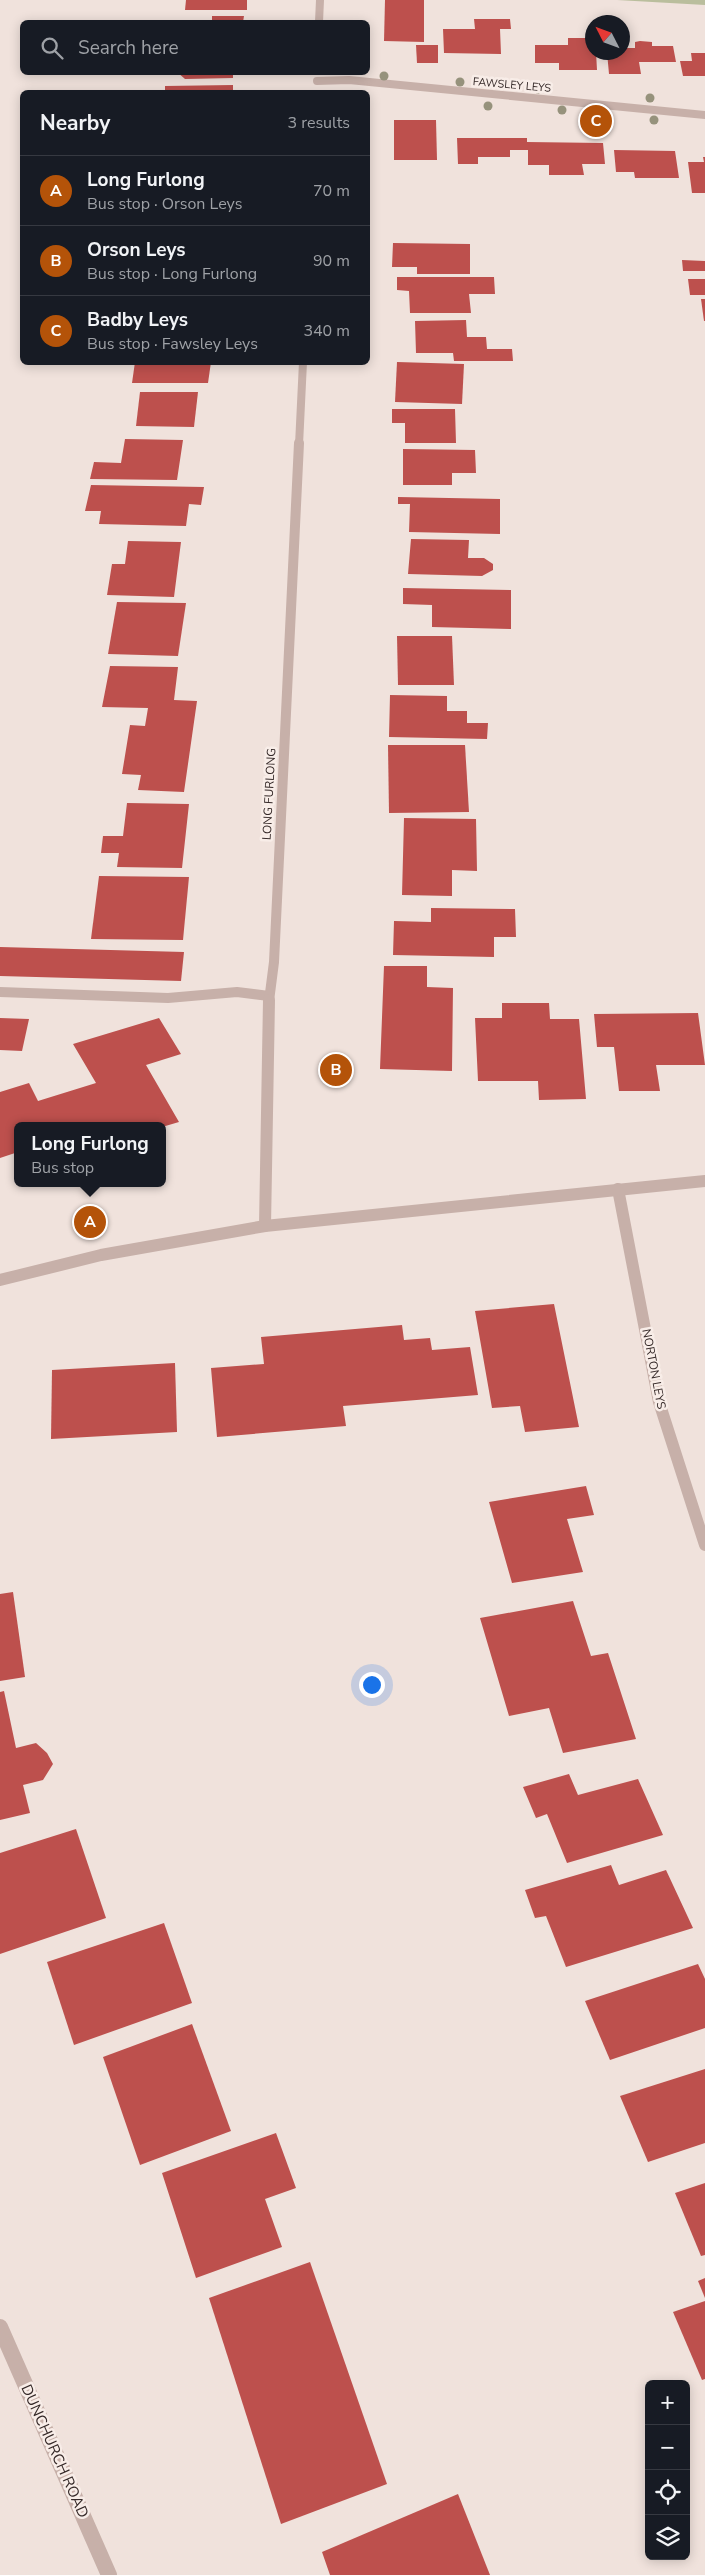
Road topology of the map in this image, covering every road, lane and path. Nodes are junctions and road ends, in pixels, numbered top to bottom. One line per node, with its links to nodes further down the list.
1 (320, 0): 2 (street)
2 (319, 20)
3 (317, 77): 4 (street); 5 (street, FAWSLEY LEYS)
4 (317, 90)
5 (705, 115)
6 (303, 365): 8 (street, LONG FURLONG)
7 (0, 992): 8 (street)
8 (269, 996): 11 (street, LONG FURLONG)
9 (705, 1181): 10 (street)
10 (618, 1189): 11 (street); 13 (street, NORTON LEYS)
11 (265, 1226): 12 (street)
12 (0, 1280)
13 (705, 1545)
14 (0, 2326): 15 (street, DUNCHURCH ROAD)
15 (109, 2575)

